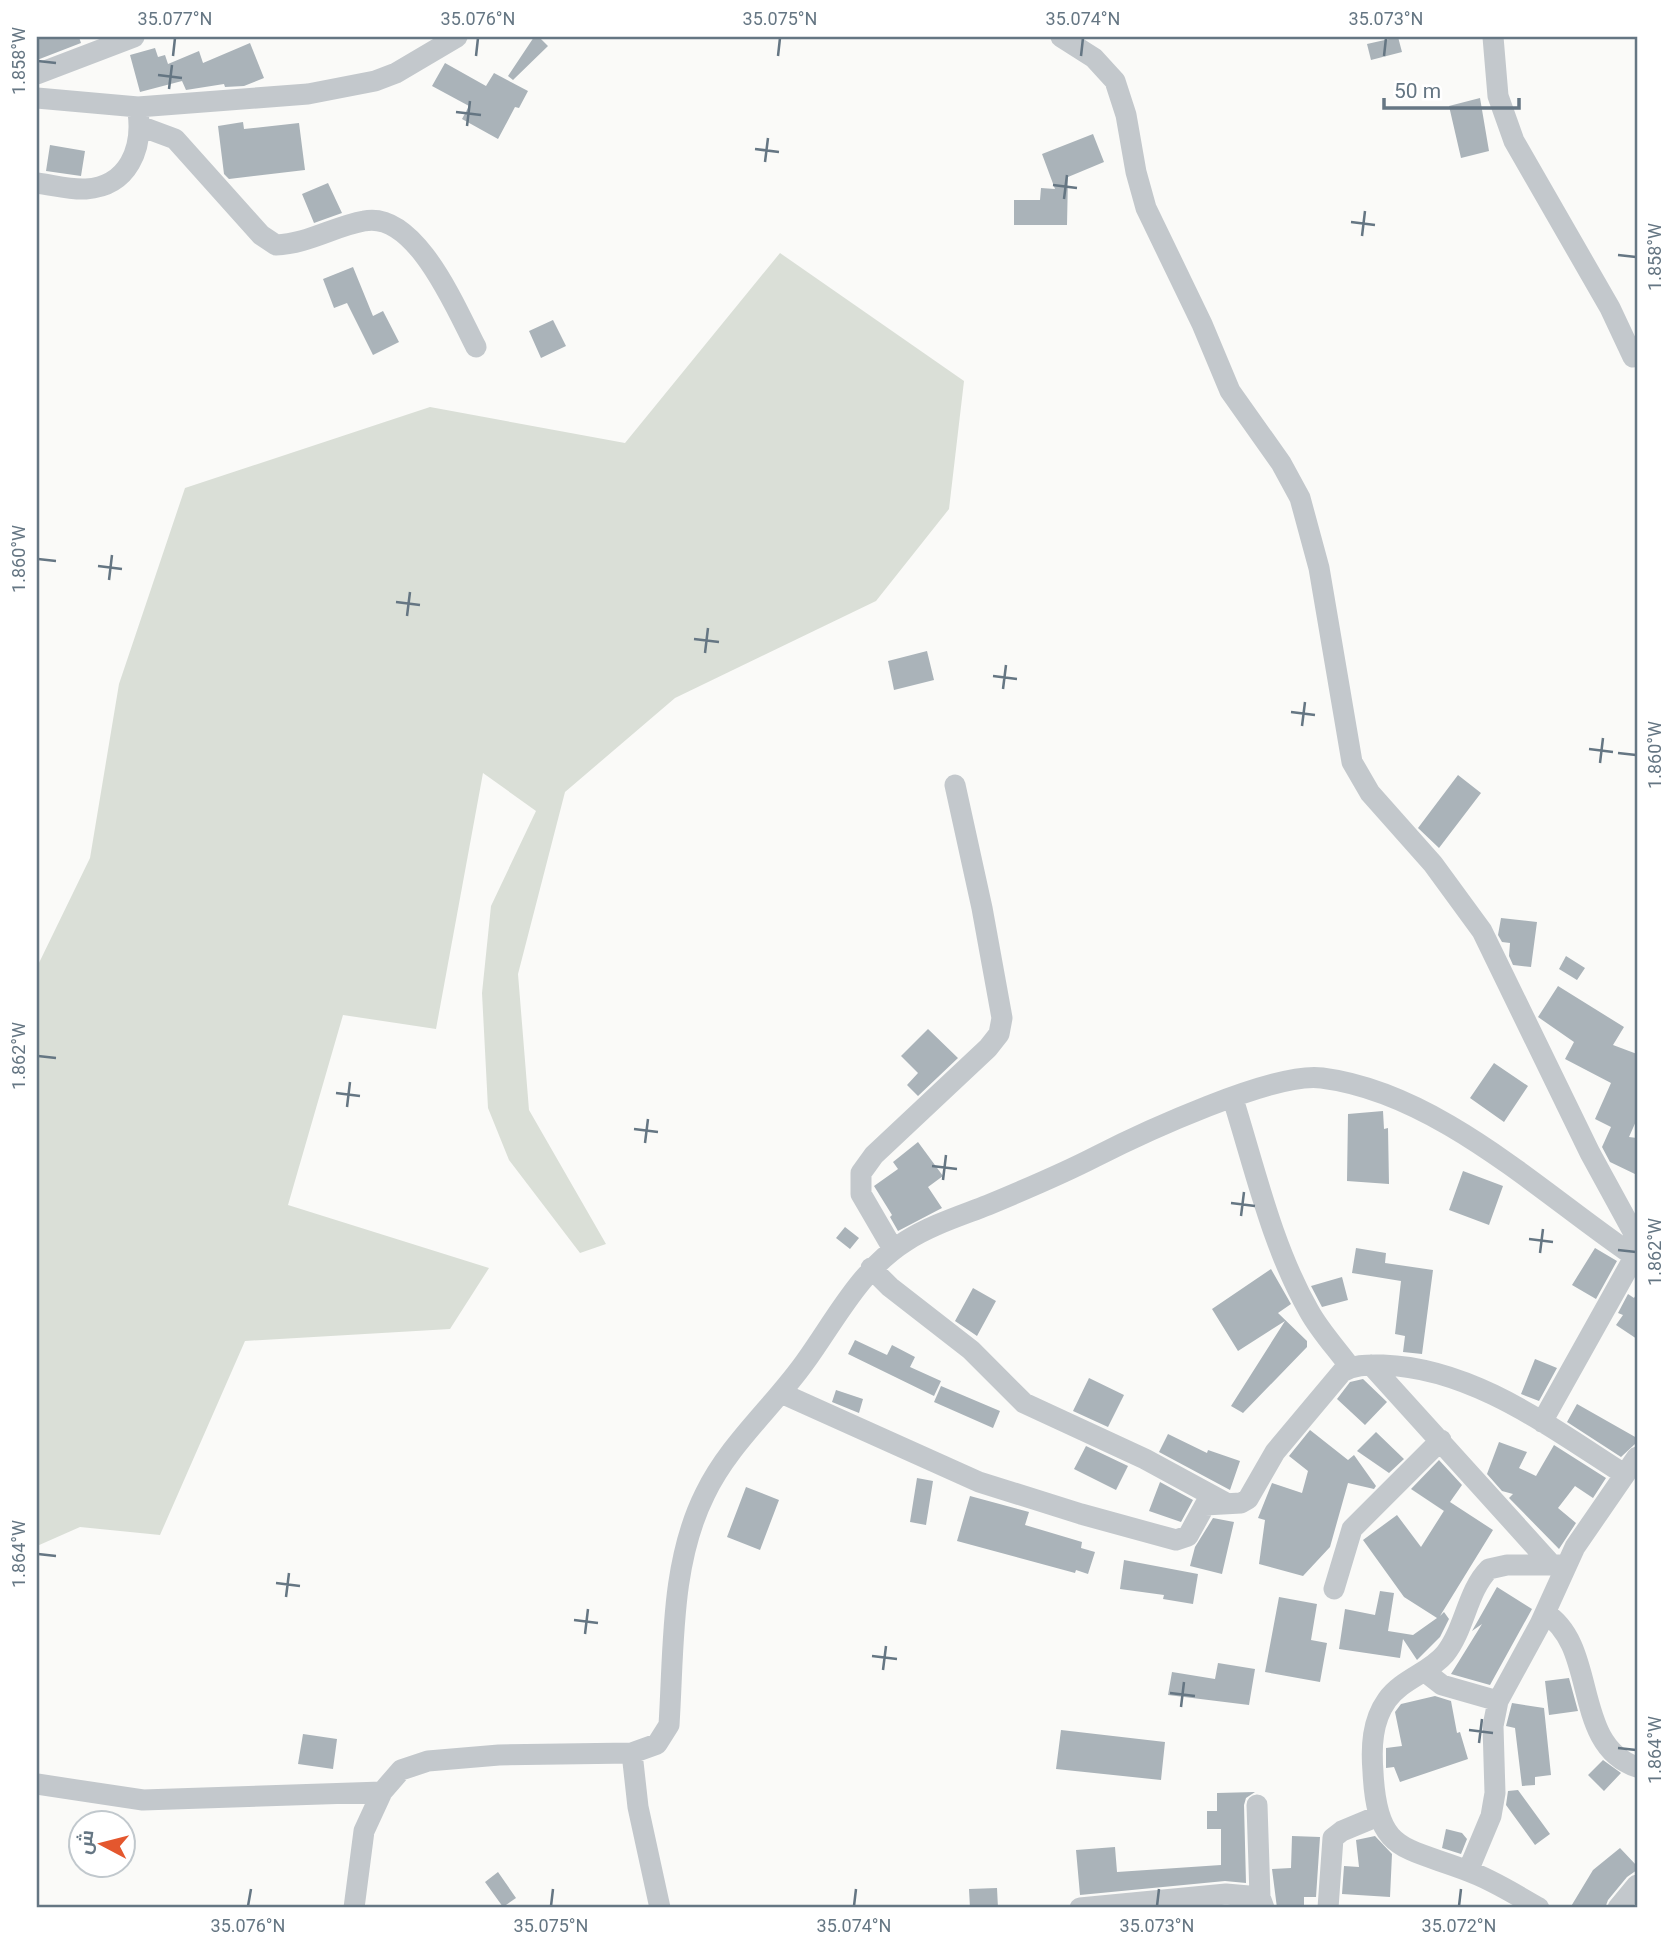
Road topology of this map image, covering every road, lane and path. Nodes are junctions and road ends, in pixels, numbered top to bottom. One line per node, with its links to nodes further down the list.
1 (134, 37): 5 (street)
2 (457, 37): 7 (street)
3 (1061, 37): 14 (street)
4 (1493, 37): 10 (street)
5 (41, 77)
6 (37, 97): 7 (street)
7 (139, 116): 8 (street); 9 (street)
8 (37, 183)
9 (476, 347)
10 (1633, 357)
11 (955, 785): 13 (street)
12 (1233, 1098): 13 (street); 14 (street); 16 (street)
13 (893, 1249): 15 (street)
14 (1637, 1251): 18 (street)
15 (871, 1268): 17 (street); 21 (street)
16 (1361, 1366): 18 (street); 19 (street); 21 (street)
17 (781, 1393): 21 (street); 29 (street)
18 (1542, 1422): 20 (street)
19 (1441, 1440): 22 (street); 23 (street)
20 (1630, 1466): 22 (street)
21 (1226, 1503)
22 (1559, 1565): 24 (street); 27 (street)
23 (1334, 1589)
24 (1545, 1613): 25 (street); 26 (street)
25 (1566, 1631): 26 (street); 30 (street)
26 (1527, 1648): 28 (street)
27 (1423, 1671): 28 (street); 34 (street)
28 (1498, 1702): 35 (street)
29 (632, 1754): 32 (street); 39 (street)
30 (1637, 1767)
31 (37, 1784): 32 (street)
32 (382, 1792): 38 (street)
33 (1256, 1805): 37 (street)
34 (1378, 1816): 35 (street); 41 (street)
35 (1468, 1871): 42 (street)
36 (1637, 1885): 43 (street)
37 (1262, 1902): 40 (street)
38 (354, 1908)
39 (660, 1908)
40 (1080, 1908)
41 (1328, 1908)
42 (1539, 1908)
43 (1618, 1908)

